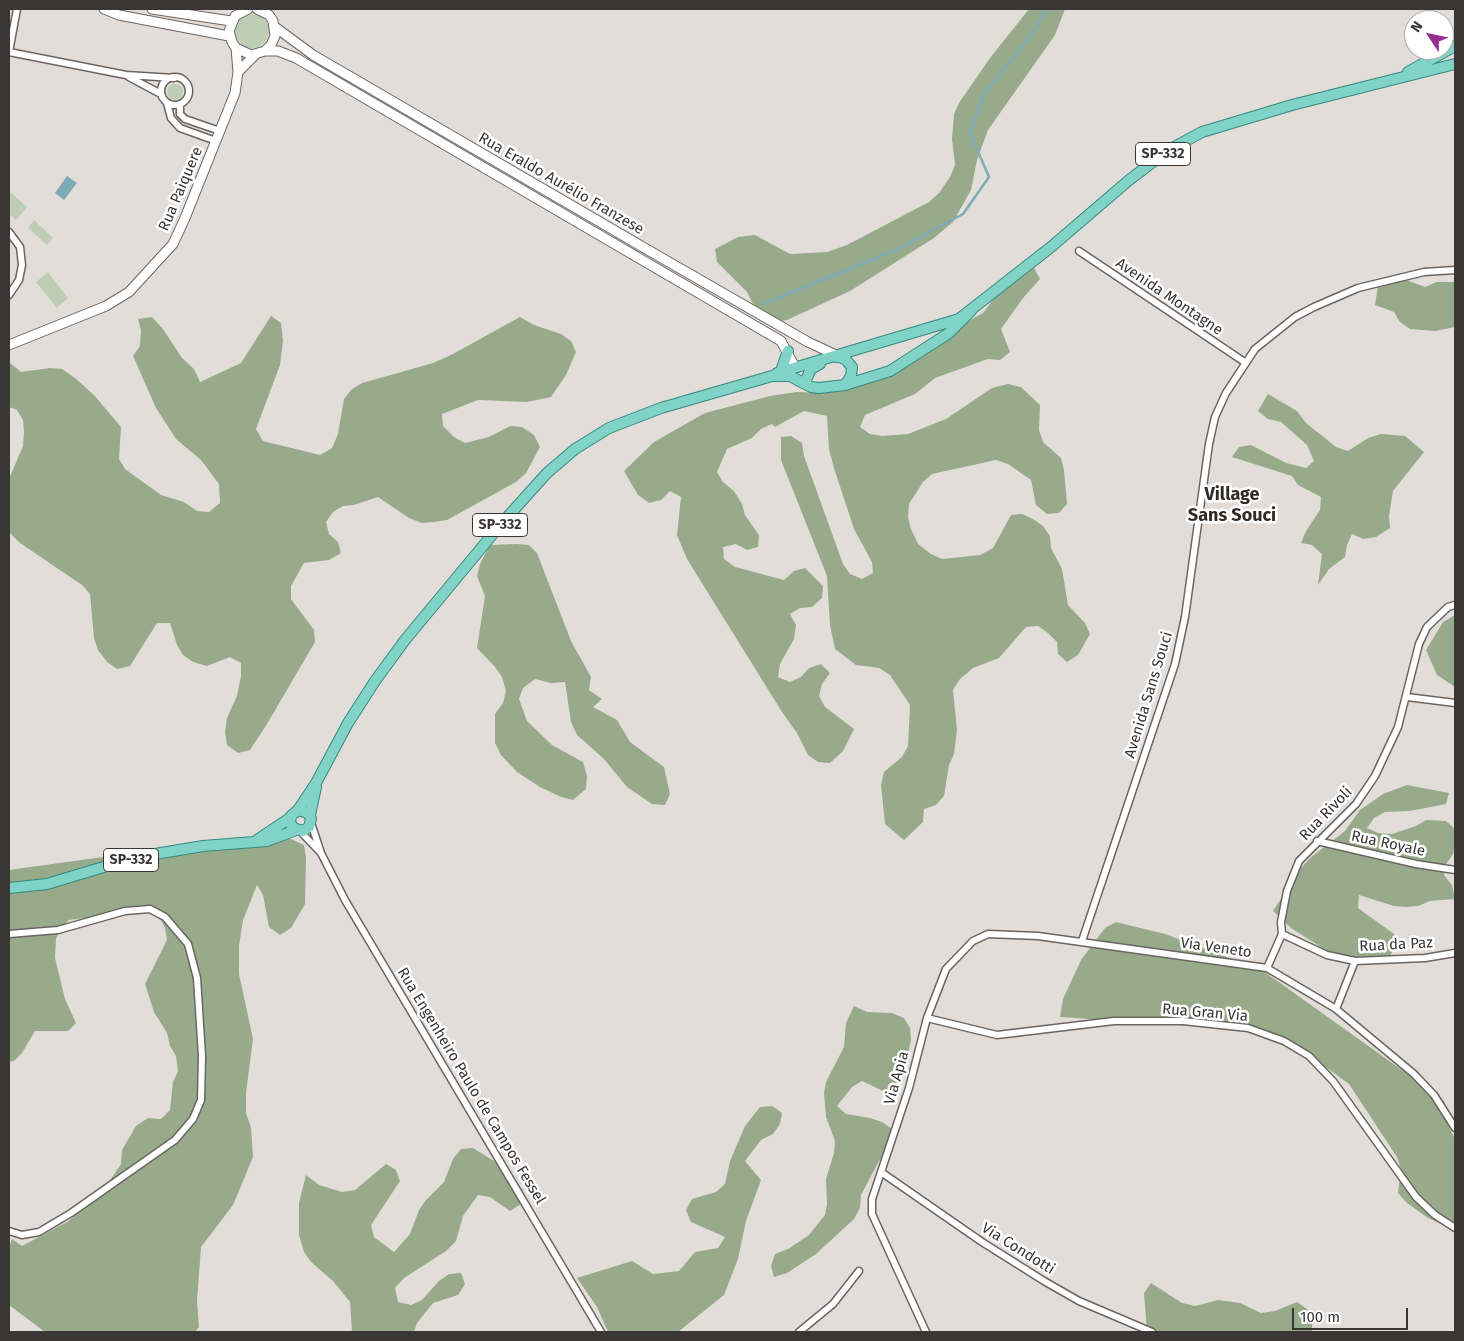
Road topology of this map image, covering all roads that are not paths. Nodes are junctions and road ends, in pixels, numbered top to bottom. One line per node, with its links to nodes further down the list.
1 (17, 9): 6 (street); 12 (street)
2 (104, 9): 9 (main road)
3 (152, 9): 7 (main road)
4 (243, 10): 7 (main road)
5 (261, 10): 8 (main road, Rua Eraldo Aurélio Franzese)
6 (9, 17)
7 (231, 21): 9 (main road)
8 (275, 27): 13 (main road); 31 (main road, Rua Eraldo Aurélio Franzese)
9 (229, 36): 11 (main road)
10 (1455, 46): 18 (main road, SP-332)
11 (236, 48): 13 (main road, Rua Eraldo Aurélio Franzese); 15 (main road, Rua Paiquere)
12 (9, 52): 16 (street)
13 (261, 53): 15 (main road); 30 (main road, Rua Eraldo Aurélio Franzese)
14 (1455, 64): 18 (main road, SP-332)
15 (238, 72): 22 (main road, Rua Paiquere)
16 (126, 75): 17 (street); 19 (street)
17 (174, 78): 19 (street); 21 (street)
18 (1396, 79): 28 (main road, SP-332)
19 (161, 94): 20 (street)
20 (168, 103): 21 (street); 23 (street)
21 (180, 104): 22 (street)
22 (220, 131): 23 (main road, Rua Paiquere)
23 (216, 141): 29 (main road, Rua Paiquere)
24 (9, 232): 27 (street)
25 (1079, 251): 32 (street, Avenida Montagne)
26 (1455, 270): 32 (street, Avenida Sans Souci)
27 (9, 295)
28 (972, 311): 31 (main road, SP-332); 36 (main road, SP-332)
29 (11, 342)
30 (788, 351): 33 (main road, Rua Eraldo Aurélio Franzese); 34 (main road)
31 (838, 356): 33 (main road, SP-332); 35 (main road); 36 (main road)
32 (1246, 363): 51 (street, Avenida Sans Souci)
33 (795, 367): 34 (main road, SP-332); 35 (main road)
34 (777, 374): 35 (main road, SP-332); 40 (main road, SP-332)
35 (808, 384): 36 (main road, SP-332)
36 (845, 385)
37 (1455, 605): 38 (street, Rua Rivoli)
38 (1407, 697): 39 (street); 45 (street, Rua Rivoli)
39 (1455, 703)
40 (316, 783): 41 (main road, SP-332); 42 (main road, SP-332)
41 (294, 814): 42 (main road); 43 (main road); 44 (main road, SP-332)
42 (310, 819): 43 (main road, SP-332); 46 (street, Rua Engenheiro Paulo de Campos Fessel)
43 (298, 831): 44 (main road, SP-332); 46 (street, Rua Engenheiro Paulo de Campos Fessel)
44 (256, 840): 48 (main road, SP-332)
45 (1317, 841): 47 (street, Rua Royale); 50 (street, Rua Rivoli)
46 (320, 852): 62 (street, Rua Engenheiro Paulo de Campos Fessel)
47 (1455, 870)
48 (9, 888)
49 (9, 934): 60 (street)
50 (1282, 934): 53 (street, Rua da Paz); 54 (street, Rua Rivoli)
51 (1082, 941): 54 (street, Via Veneto); 56 (street, Via Apia)
52 (1455, 953): 53 (street, Rua da Paz)
53 (1355, 961): 55 (street)
54 (1268, 968): 55 (street, Via Veneto)
55 (1336, 1009): 57 (street, Via Veneto)
56 (927, 1018): 58 (street, Via Apia); 59 (street, Rua Gran Via)
57 (1455, 1128)
58 (881, 1172): 64 (street, Via Apia); 65 (street, Via Condotti)
59 (1455, 1228)
60 (9, 1231)
61 (859, 1271): 63 (street)
62 (601, 1332)
63 (799, 1332)
64 (926, 1332)
65 (1152, 1332)

